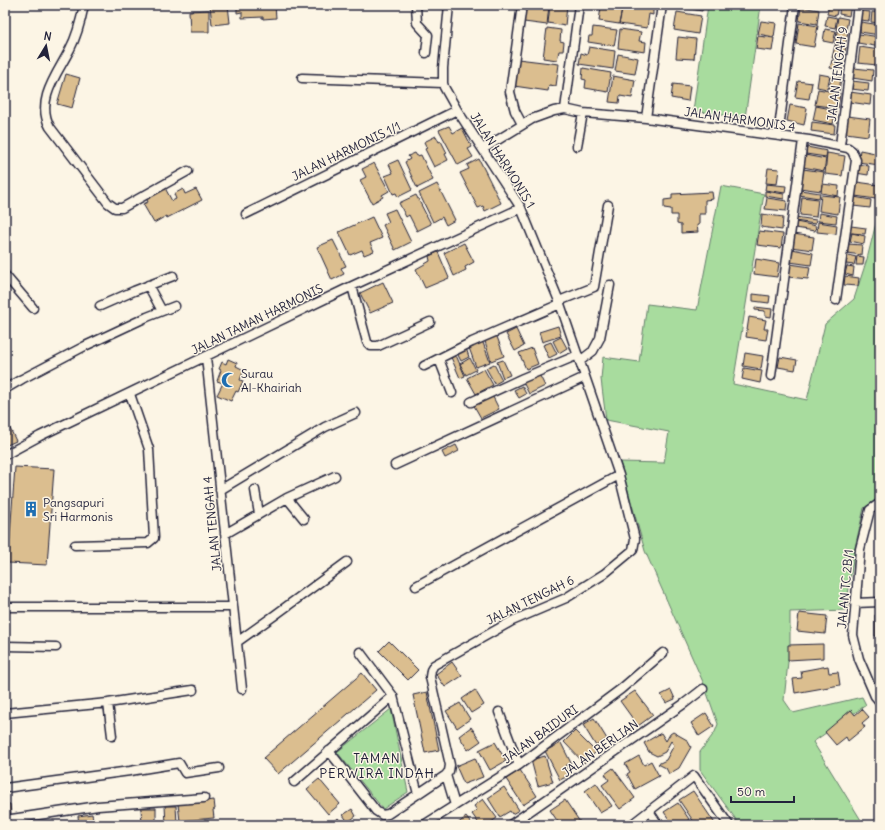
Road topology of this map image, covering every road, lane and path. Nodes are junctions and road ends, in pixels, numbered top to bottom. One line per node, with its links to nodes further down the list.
1 (84, 5): 22 (street)
2 (416, 5): 9 (street)
3 (449, 5): 11 (street, JALAN HARMONIS 1)
4 (522, 5): 16 (street)
5 (579, 5): 12 (street)
6 (662, 5): 15 (street)
7 (795, 5): 17 (street)
8 (858, 5): 19 (street, JALAN TENGAH 9)
9 (426, 53)
10 (302, 78): 11 (street)
11 (443, 83): 13 (street, JALAN HARMONIS 1)
12 (565, 109): 14 (street, JALAN HARMONIS 4); 16 (street, JALAN HARMONIS 4)
13 (457, 110): 21 (street, JALAN HARMONIS 1); 25 (street, JALAN HARMONIS 1/1)
14 (583, 113): 15 (street, JALAN HARMONIS 4); 20 (street)
15 (646, 118): 17 (street, JALAN HARMONIS 4)
16 (522, 124): 21 (street, JALAN HARMONIS 4)
17 (778, 136): 18 (street, JALAN HARMONIS 4)
18 (803, 140): 19 (street, JALAN HARMONIS 4); 42 (street)
19 (840, 145): 31 (street)
20 (577, 146)
21 (483, 149): 24 (street, JALAN HARMONIS 1)
22 (188, 171)
23 (608, 205): 32 (street)
24 (521, 208): 30 (street, JALAN TAMAN HARMONIS); 32 (street, JALAN HARMONIS 1)
25 (246, 214)
26 (5, 275): 35 (street)
27 (173, 276): 28 (street)
28 (148, 285): 33 (street); 36 (street)
29 (610, 285): 39 (street)
30 (352, 286): 37 (street); 38 (street, JALAN TAMAN HARMONIS)
31 (836, 300)
32 (560, 303): 39 (street, JALAN TENGAH 6); 40 (street)
33 (100, 306)
34 (175, 306): 36 (street)
35 (33, 308)
36 (162, 311): 44 (street)
37 (430, 322)
38 (206, 357): 46 (street, JALAN TAMAN HARMONIS); 53 (street, JALAN TENGAH 4)
39 (579, 358): 43 (street, JALAN TENGAH 6); 47 (street)
40 (439, 359): 41 (street); 45 (street)
41 (424, 366)
42 (771, 376)
43 (585, 377): 50 (street); 51 (street, JALAN TENGAH 6)
44 (5, 389)
45 (452, 393)
46 (130, 394): 49 (street, JALAN TAMAN HARMONIS); 60 (street)
47 (471, 402)
48 (356, 413): 53 (street)
49 (5, 455)
50 (395, 465)
51 (619, 475): 62 (street); 84 (street, JALAN TENGAH 6)
52 (335, 476): 55 (street)
53 (220, 490): 59 (street, JALAN TENGAH 4)
54 (255, 490): 57 (street)
55 (287, 498): 57 (street); 58 (street)
56 (880, 503): 64 (street, JALAN TC 2B/1)
57 (259, 514): 59 (street)
58 (304, 519)
59 (225, 534): 66 (street, JALAN TENGAH 4)
60 (75, 546)
61 (347, 562): 67 (street)
62 (416, 586)
63 (880, 602): 64 (street)
64 (855, 603): 76 (street, JALAN TC 2B/1)
65 (5, 607): 66 (street)
66 (233, 607): 67 (street, JALAN TENGAH 4)
67 (237, 642): 72 (street, JALAN TENGAH 4)
68 (5, 646): 69 (street)
69 (56, 647)
70 (360, 652): 75 (street)
71 (663, 653): 82 (street, JALAN BAIDURI)
72 (242, 689)
73 (703, 689): 93 (street, JALAN BERLIAN)
74 (193, 690): 77 (street)
75 (393, 696): 81 (street); 87 (street)
76 (880, 702)
77 (108, 703): 79 (street); 80 (street)
78 (499, 712): 82 (street)
79 (5, 713)
80 (112, 736)
81 (329, 751): 85 (street); 87 (street)
82 (519, 765): 89 (street, JALAN BAIDURI)
83 (219, 768): 86 (street)
84 (446, 775): 87 (street); 89 (street)
85 (294, 782)
86 (5, 788)
87 (418, 794)
88 (204, 798): 91 (street)
89 (454, 805): 92 (street, JALAN BAIDURI)
90 (649, 811): 94 (street); 95 (street); 96 (street)
91 (5, 820)
92 (424, 825)
93 (510, 825)
94 (631, 825)
95 (658, 825)
96 (729, 825)

